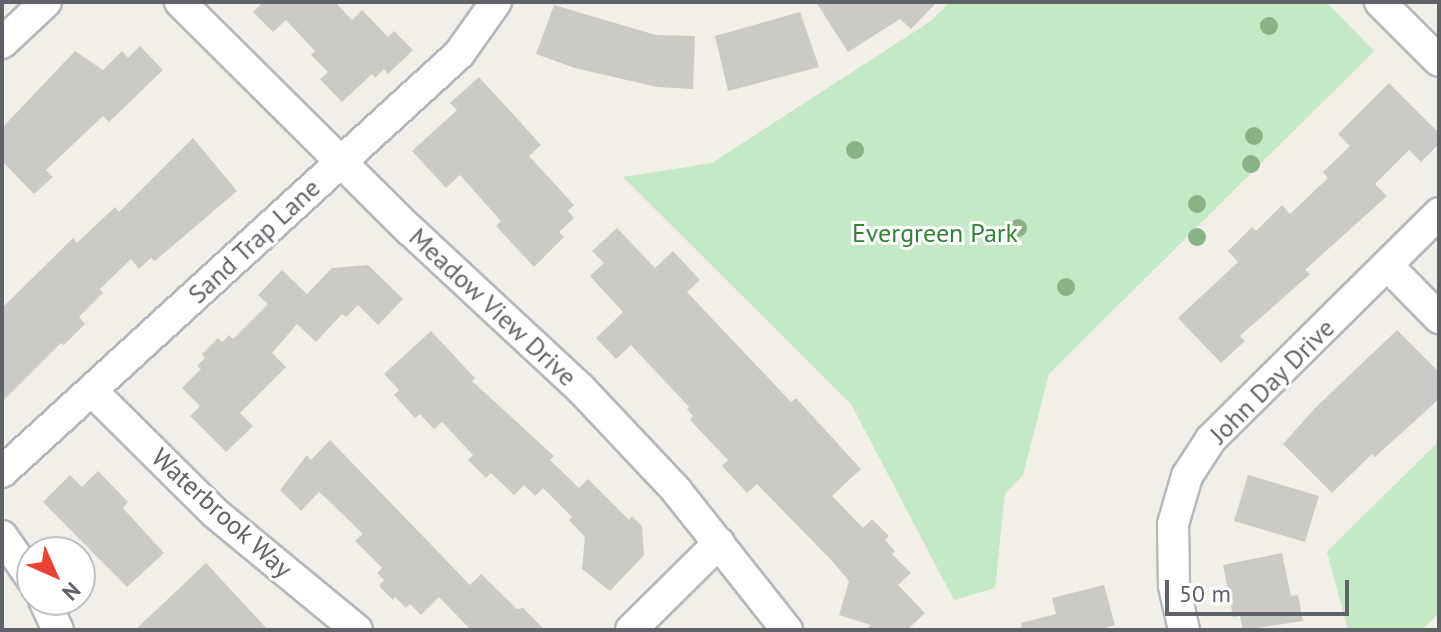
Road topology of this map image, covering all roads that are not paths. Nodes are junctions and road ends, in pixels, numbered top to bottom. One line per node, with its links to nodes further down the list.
1 (46, 2): 5 (street)
2 (180, 2): 7 (street, Meadow View Drive)
3 (496, 2): 7 (street, Sand Trap Lane)
4 (1380, 2): 6 (street)
5 (2, 43)
6 (1439, 61)
7 (340, 161): 11 (street, Sand Trap Lane); 14 (street, Meadow View Drive)
8 (1439, 213): 9 (street, John Day Drive)
9 (1388, 266): 10 (street); 19 (street, John Day Drive)
10 (1439, 318)
11 (92, 391): 12 (street, Sand Trap Lane); 16 (street, Waterbrook Way)
12 (2, 472)
13 (2, 536): 15 (street)
14 (719, 543): 17 (street); 18 (street, Meadow View Drive)
15 (16, 556)
16 (357, 630)
17 (631, 630)
18 (787, 630)
19 (1184, 630)

